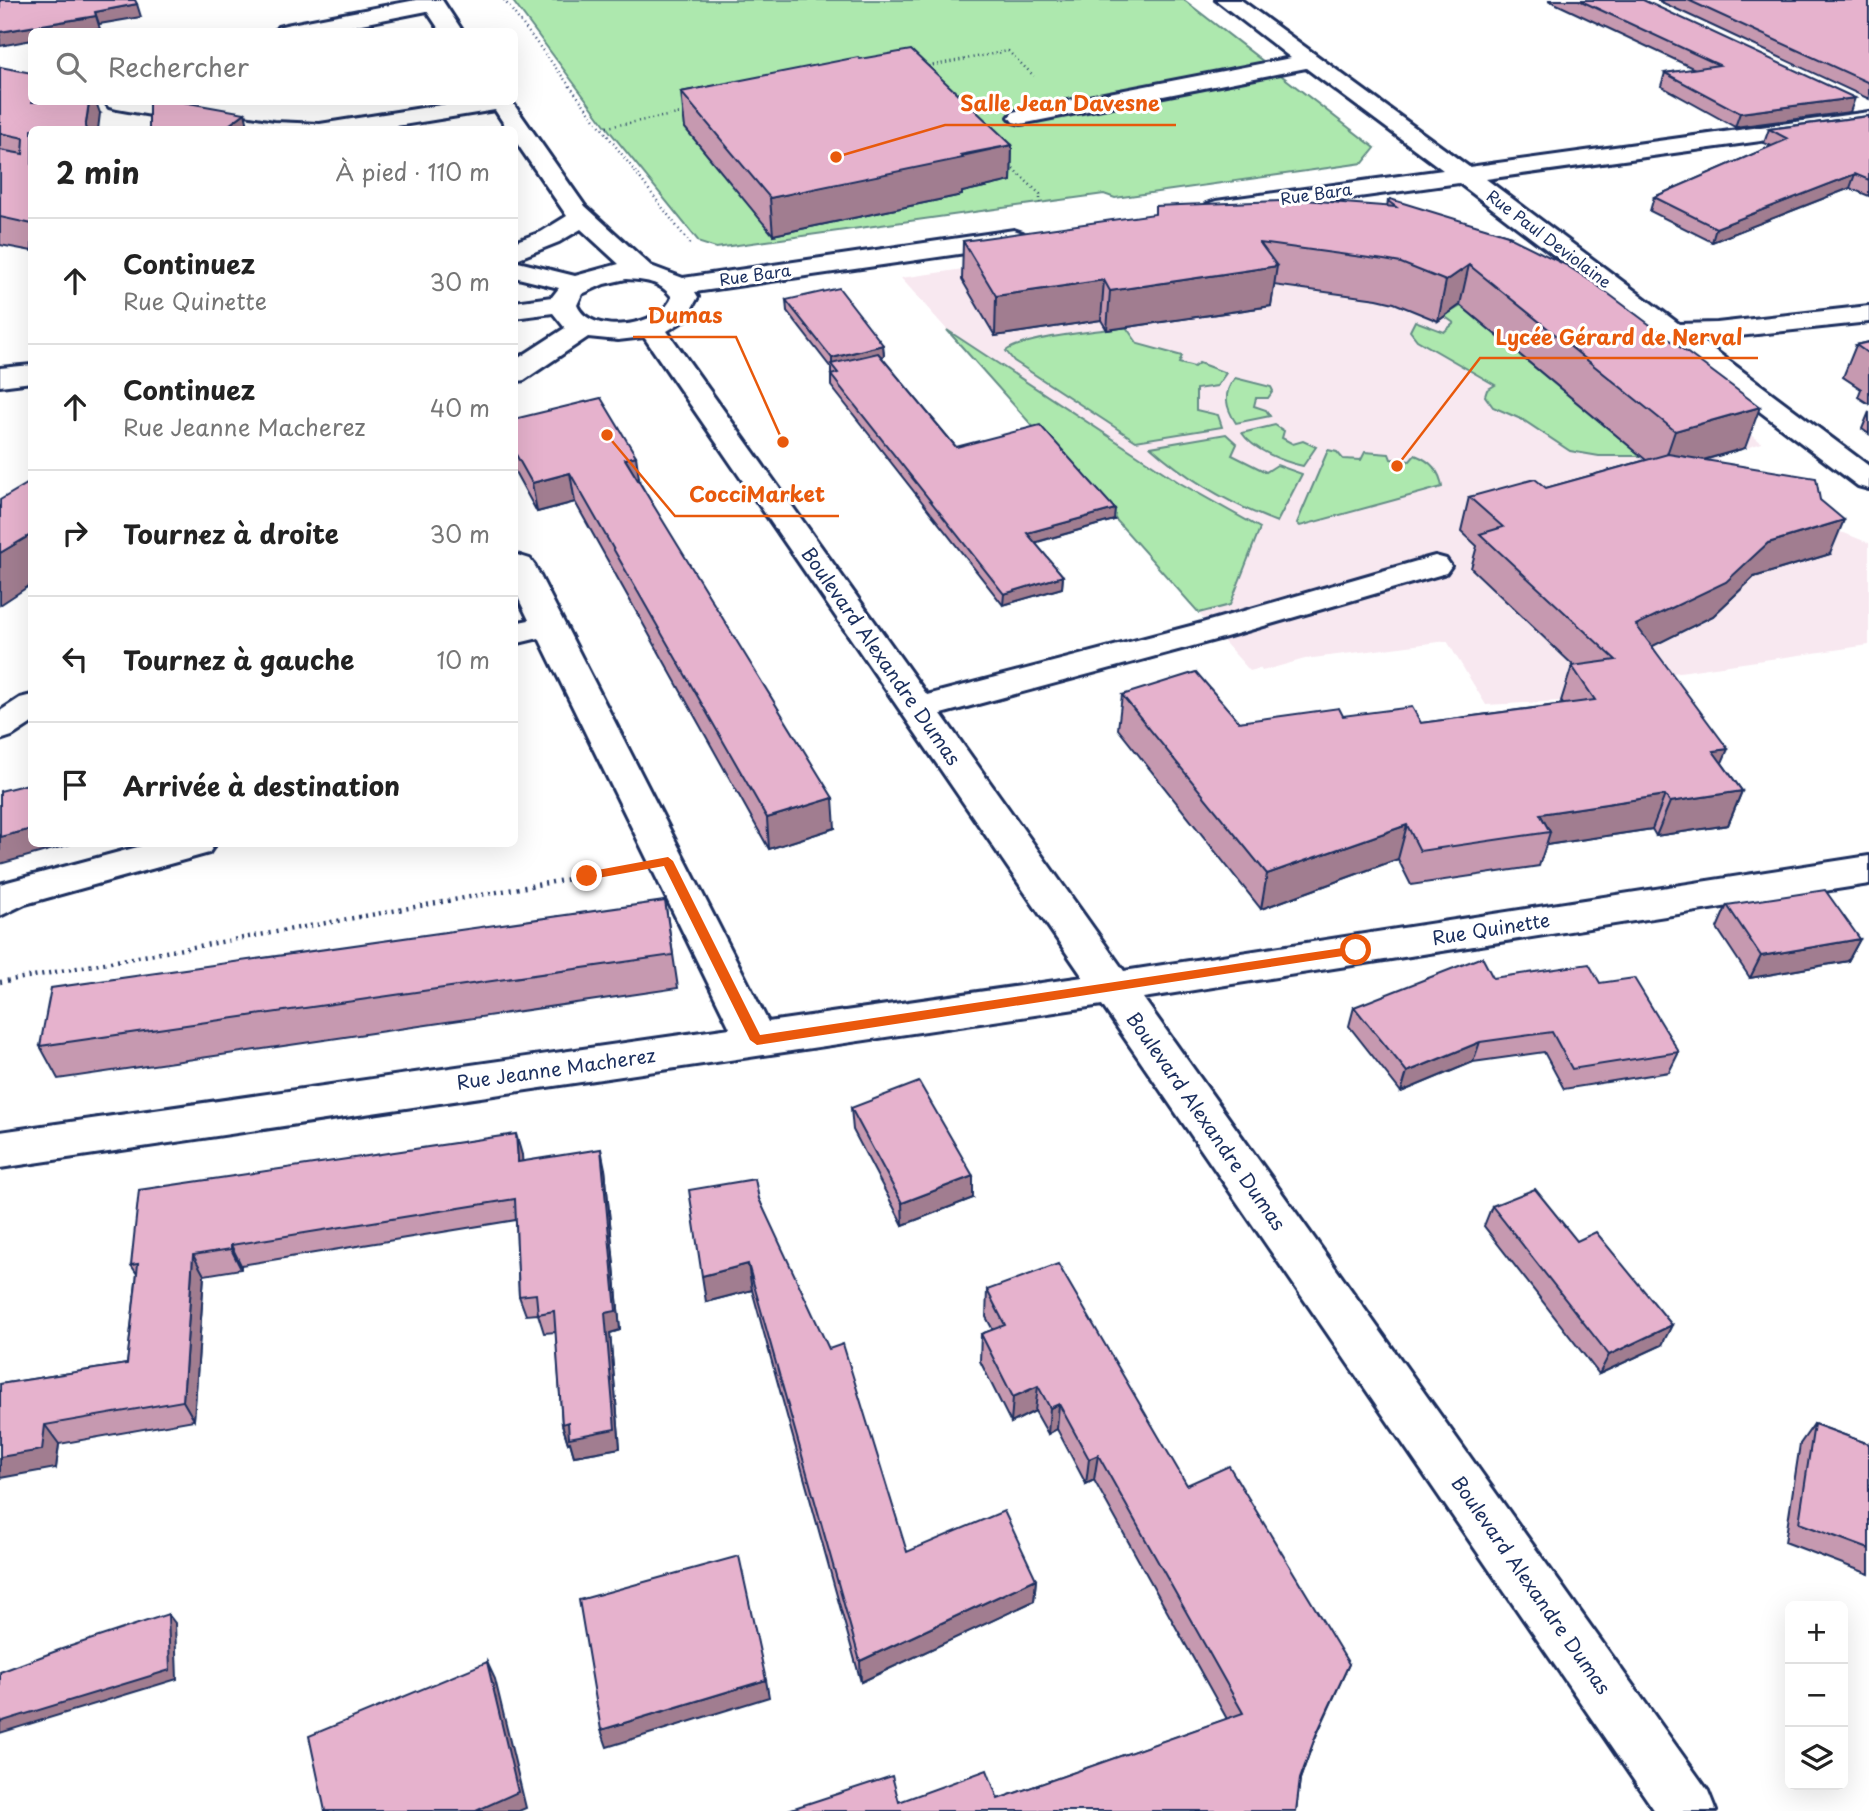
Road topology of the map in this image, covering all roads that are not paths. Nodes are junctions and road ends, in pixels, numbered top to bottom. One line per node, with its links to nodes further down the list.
1 (1227, 0): 5 (street, Rue Paul Deviolaine)
2 (431, 2): 3 (street); 4 (street)
3 (305, 28)
4 (449, 28)
5 (1309, 61): 9 (street); 15 (street, Rue Paul Deviolaine)
6 (134, 105): 12 (street)
7 (477, 105): 11 (street)
8 (503, 105): 13 (street)
9 (1020, 117)
10 (1869, 119): 15 (street, Rue Bara)
11 (319, 125)
12 (257, 126)
13 (517, 126)
14 (518, 127): 17 (street)
15 (1462, 173): 16 (street, Rue Bara); 28 (street, Rue Paul Deviolaine)
16 (1194, 212)
17 (578, 215): 19 (street); 21 (street); 23 (street)
18 (1043, 233): 22 (street, Rue Bara)
19 (518, 250)
20 (518, 270): 23 (street)
21 (642, 271): 22 (street); 23 (street)
22 (680, 286): 27 (street)
23 (578, 289): 24 (street); 26 (street)
24 (518, 309)
25 (1869, 314): 28 (street)
26 (584, 327): 27 (street); 29 (street)
27 (651, 327): 37 (street, Boulevard Alexandre Dumas)
28 (1673, 332): 32 (street, Rue Paul Deviolaine)
29 (518, 371)
30 (28, 374): 31 (street)
31 (0, 377)
32 (1869, 481)
33 (518, 566): 35 (street)
34 (1435, 566): 37 (street)
35 (531, 629): 43 (street)
36 (28, 709): 38 (street)
37 (918, 709): 42 (street, Boulevard Alexandre Dumas)
38 (0, 727)
39 (184, 847): 41 (street)
40 (1869, 870): 42 (street, Rue Quinette)
41 (0, 902)
42 (1113, 988): 43 (street, Rue Jeanne Macherez); 46 (street, Boulevard Alexandre Dumas)
43 (757, 1040): 45 (street, Rue Jeanne Macherez)
44 (0, 1145): 45 (street)
45 (0, 1150)
46 (1688, 1811)

